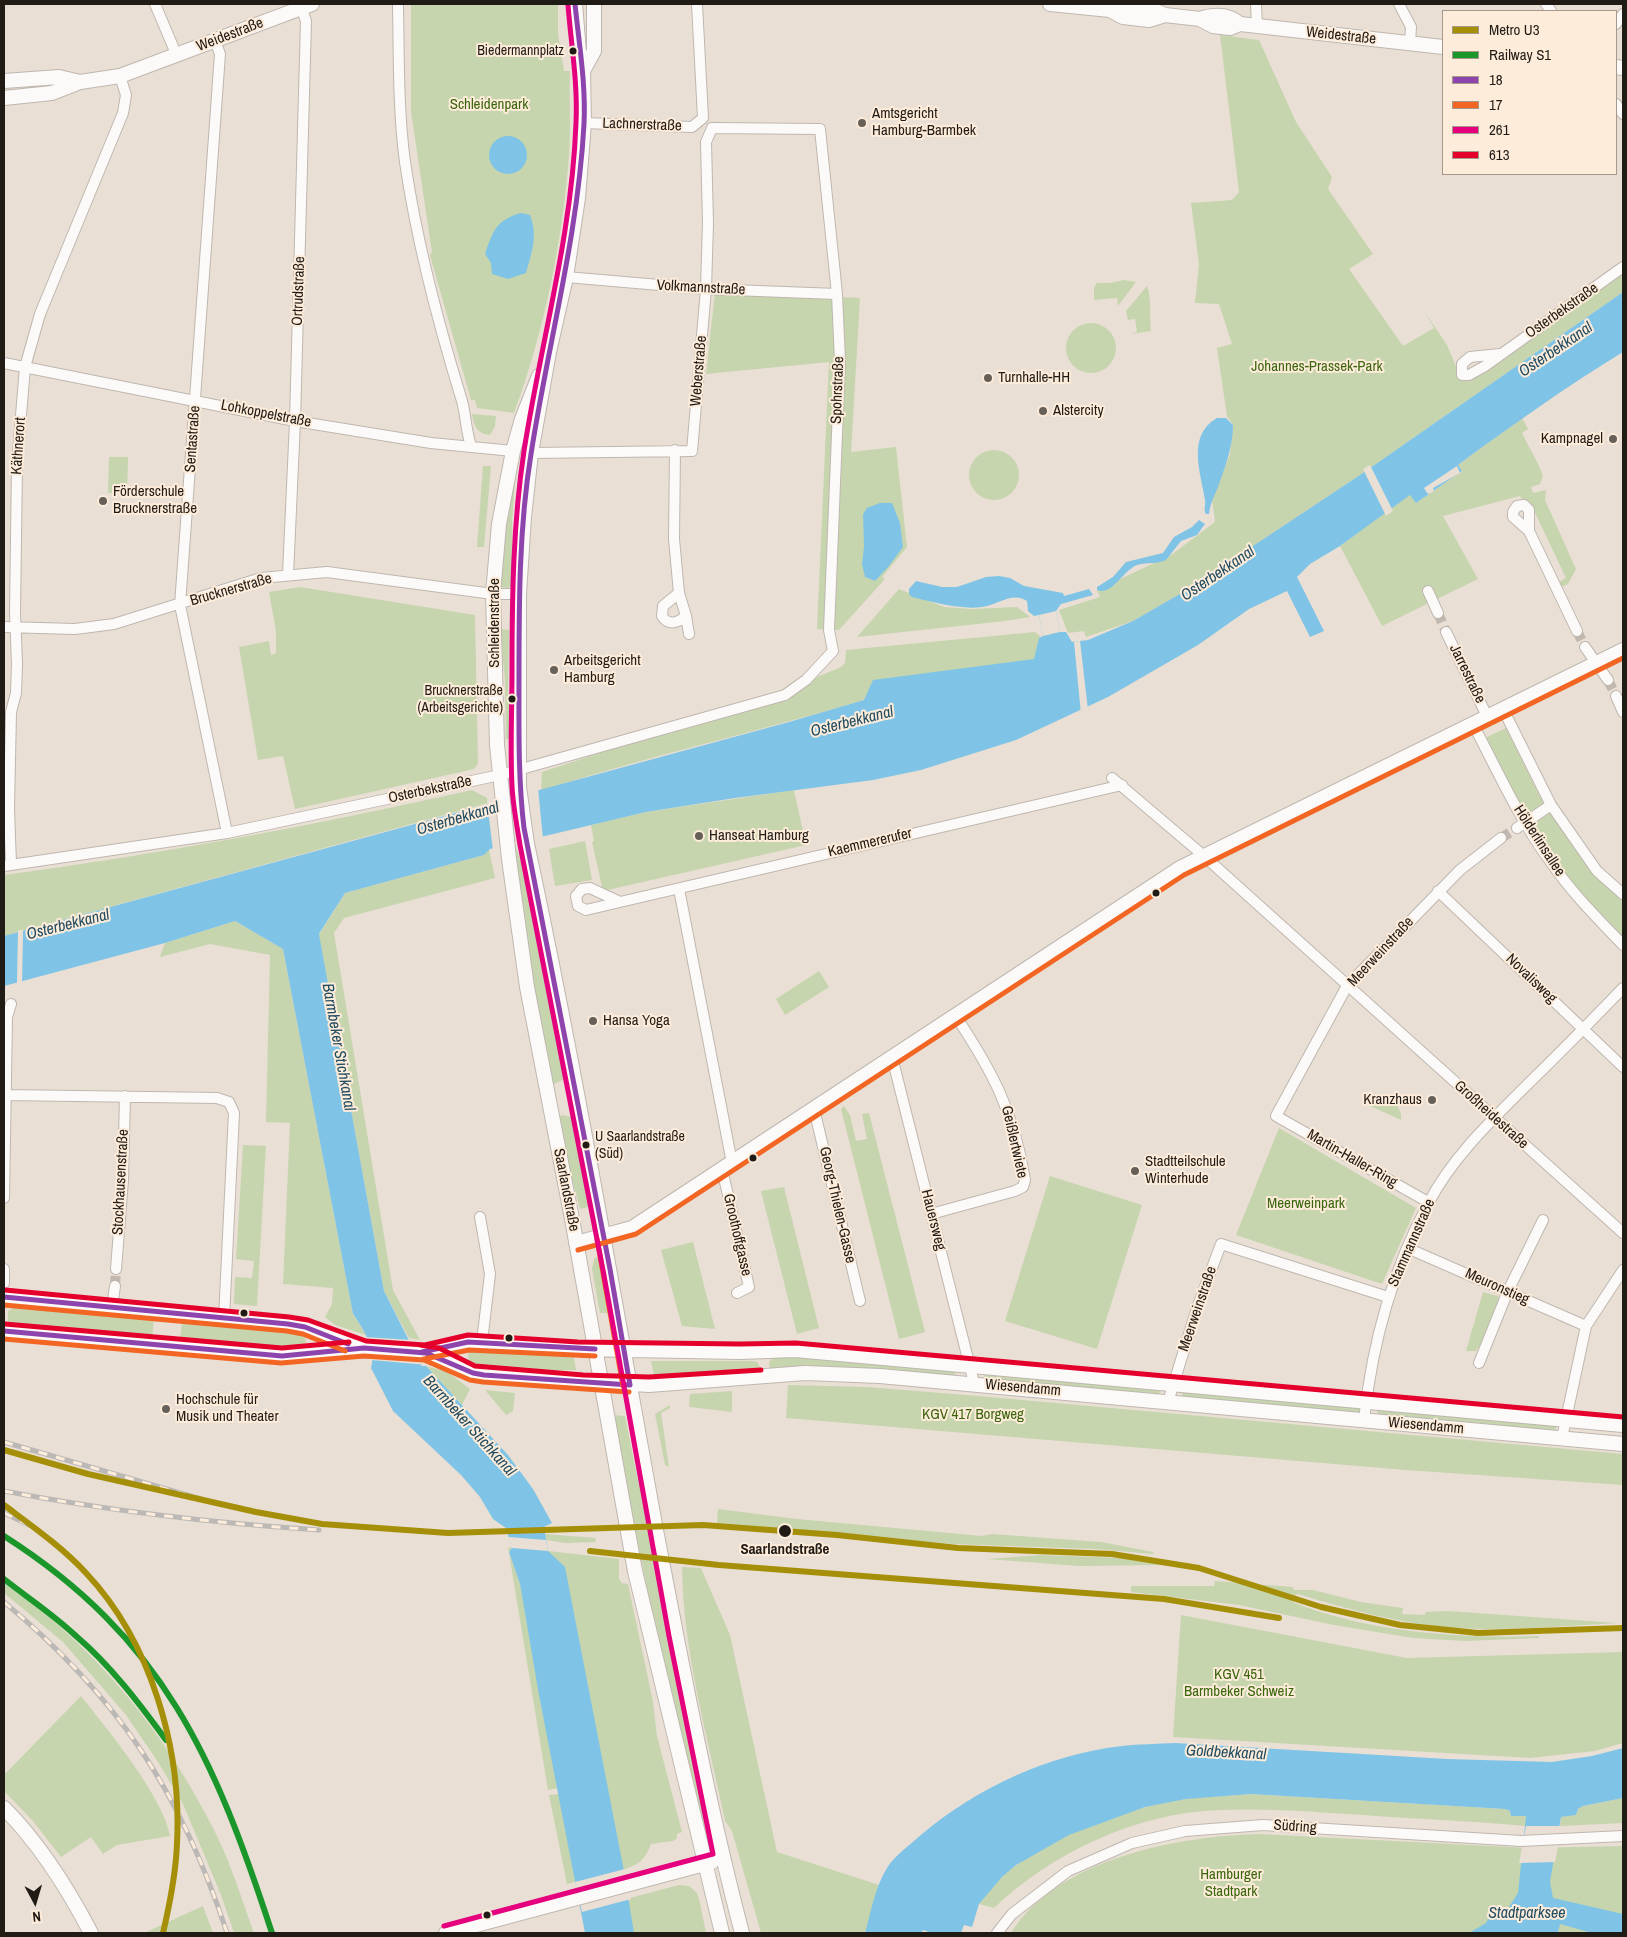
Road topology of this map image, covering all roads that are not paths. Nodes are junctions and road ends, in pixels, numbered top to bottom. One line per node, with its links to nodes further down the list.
1 (155, 4): 14 (street, Weidestraße)
2 (398, 4): 32 (street)
3 (575, 4): 15 (street)
4 (594, 4): 15 (street)
5 (697, 4): 20 (street, Lachnerstraße)
6 (1050, 4): 10 (street, Weidestraße)
7 (1256, 4): 10 (street)
8 (1400, 4): 12 (street)
9 (306, 6): 11 (street, Weidestraße); 31 (street, Ortrudstraße)
10 (1257, 27): 12 (street, Weidestraße)
11 (215, 41): 14 (street, Weidestraße); 30 (street, Sentastraße)
12 (1410, 43): 13 (street, Weidestraße)
13 (1442, 47)
14 (177, 56): 16 (street, Weidestraße)
15 (583, 70): 20 (street)
16 (120, 76): 18 (street, Weidestraße); 29 (street, Käthnerort)
17 (4, 81): 18 (street, Weidestraße)
18 (80, 82): 19 (street, Weidestraße)
19 (4, 98)
20 (584, 123): 23 (street)
21 (710, 131): 24 (street, Weberstraße); 25 (street, Spohrstraße)
22 (1623, 267): 27 (street, Osterbekstraße)
23 (566, 277): 24 (street, Volkmannstraße); 26 (street)
24 (706, 290): 25 (street, Volkmannstraße); 33 (street, Weberstraße)
25 (837, 294): 51 (street, Spohrstraße)
26 (549, 352): 34 (street); 35 (street)
27 (1500, 354)
28 (4, 363): 29 (street, Lohkoppelstraße)
29 (25, 367): 30 (street, Lohkoppelstraße); 46 (street, Käthnerort)
30 (196, 401): 31 (street, Lohkoppelstraße); 42 (street, Sentastraße)
31 (295, 420): 32 (street, Lohkoppelstraße); 37 (street, Ortrudstraße)
32 (471, 446): 34 (street)
33 (674, 450): 35 (street); 39 (street)
34 (513, 451): 35 (street); 40 (street, Schleidenstraße)
35 (531, 453): 41 (street, Schleidenstraße)
36 (1529, 531): 47 (street)
37 (288, 575): 40 (street, Brucknerstraße); 42 (street, Brucknerstraße)
38 (1428, 591): 43 (street)
39 (679, 593): 44 (street); 44 (street)
40 (494, 594): 41 (street, Brucknerstraße); 61 (street, Schleidenstraße)
41 (520, 594): 60 (street, Schleidenstraße)
42 (180, 605): 46 (street, Brucknerstraße); 68 (street, Sentastraße)
43 (1438, 613)
44 (686, 616): 49 (street)
45 (4, 628): 46 (street, Brucknerstraße)
46 (16, 628): 71 (street, Käthnerort)
47 (1577, 630)
48 (1446, 632): 58 (street, Jarrestraße)
49 (689, 634)
50 (1585, 647): 53 (street)
51 (833, 650): 60 (street, Osterbekstraße)
52 (1623, 650): 53 (street, Jarrestraße)
53 (1597, 663): 54 (street); 56 (street, Jarrestraße)
54 (1608, 680)
55 (1616, 696): 57 (street)
56 (1503, 709): 58 (street, Jarrestraße); 66 (street, Hölderlinsallee)
57 (1623, 712)
58 (1488, 716): 59 (street, Jarrestraße)
59 (1473, 724): 67 (street, Hölderlinsallee); 70 (street, Jarrestraße)
60 (519, 770): 61 (street, Osterbekstraße); 64 (street, Schleidenstraße)
61 (500, 775): 65 (street, Schleidenstraße); 68 (street, Osterbekstraße)
62 (1112, 778): 63 (street, Großheidestraße)
63 (1122, 785): 70 (street, Großheidestraße); 72 (street, Kaemmererufer)
64 (519, 793): 96 (street, Saarlandstraße)
65 (502, 796): 97 (street, Saarlandstraße)
66 (1551, 805): 67 (street); 74 (street, Hölderlinsallee)
67 (1521, 825): 76 (street, Hölderlinsallee)
68 (227, 833): 71 (street, Osterbekstraße)
69 (1501, 838): 73 (street, Meerweinstraße)
70 (1204, 856): 77 (street, Großheidestraße); 80 (street, Jarrestraße)
71 (7, 865)
72 (680, 889): 75 (street, Kaemmererufer); 89 (street)
73 (1438, 891): 77 (street, Meerweinstraße); 81 (street, Novalisweg)
74 (1623, 894)
75 (620, 902)
76 (1623, 945)
77 (1347, 986): 87 (street, Meerweinstraße); 88 (street, Großheidestraße)
78 (1623, 988): 81 (street, Stammannstraße)
79 (11, 1004): 84 (street)
80 (956, 1015): 82 (street, Jarrestraße); 92 (street, Geißlertwiete)
81 (1583, 1029): 83 (street, Novalisweg); 88 (street, Stammannstraße)
82 (892, 1057): 86 (street, Jarrestraße); 92 (street, Hauersweg)
83 (1623, 1067)
84 (6, 1095): 85 (street); 90 (street)
85 (124, 1096): 99 (street, Stockhausenstraße); 110 (street)
86 (814, 1109): 89 (street, Jarrestraße); 108 (street, Georg-Thielen-Gasse)
87 (1276, 1116): 91 (street, Martin-Haller-Ring)
88 (1494, 1118): 91 (street, Stammannstraße); 95 (street, Großheidestraße)
89 (727, 1166): 96 (street, Jarrestraße); 105 (street, Groothoffgasse)
90 (4, 1198)
91 (1428, 1202): 98 (street, Stammannstraße)
92 (931, 1214): 119 (street, Hauersweg)
93 (480, 1217): 113 (street)
94 (1543, 1220): 104 (street)
95 (1623, 1233)
96 (604, 1238): 97 (street, Jarrestraße); 116 (street, Saarlandstraße)
97 (576, 1244): 115 (street, Saarlandstraße)
98 (1407, 1248): 104 (street, Meuronstieg); 107 (street, Stammannstraße)
99 (116, 1269)
100 (4, 1270): 102 (street)
101 (1623, 1270): 111 (street)
102 (4, 1283)
103 (114, 1286): 109 (street)
104 (1508, 1291): 111 (street, Meuronstieg); 118 (street)
105 (737, 1293)
106 (4, 1297): 109 (street, Wiesendamm)
107 (1388, 1297): 122 (street, Meerweinstraße); 125 (street, Stammannstraße)
108 (860, 1301)
109 (112, 1307): 110 (street, Wiesendamm)
110 (224, 1318): 114 (street, Wiesendamm)
111 (1586, 1326): 127 (street)
112 (4, 1331): 114 (street, Wiesendamm)
113 (482, 1342): 115 (street, Wiesendamm); 117 (street, Wiesendamm)
114 (364, 1348): 117 (street, Wiesendamm)
115 (595, 1349): 116 (street, Wiesendamm); 120 (street, Saarlandstraße)
116 (624, 1350): 119 (street, Wiesendamm); 123 (street, Saarlandstraße)
117 (426, 1353): 120 (street, Wiesendamm)
118 (1479, 1363)
119 (968, 1365): 121 (street, Hauersweg); 122 (street, Wiesendamm)
120 (601, 1383): 123 (street, Wiesendamm); 134 (street, Saarlandstraße)
121 (974, 1383): 123 (street, Wiesendamm); 124 (street, Wiesendamm)
122 (1174, 1384): 124 (street, Meerweinstraße); 125 (street, Wiesendamm)
123 (630, 1385): 133 (street, Saarlandstraße)
124 (1168, 1402): 126 (street, Wiesendamm)
125 (1366, 1402): 126 (street, Stammannstraße); 127 (street, Wiesendamm)
126 (1364, 1420): 129 (street, Wiesendamm)
127 (1565, 1420): 128 (street, Wiesendamm); 129 (street)
128 (1623, 1425)
129 (1562, 1438): 130 (street, Wiesendamm)
130 (1623, 1444)
131 (5, 1815): 135 (street)
132 (1623, 1836): 139 (street, Südring)
133 (722, 1859): 134 (street); 138 (street, Saarlandstraße)
134 (705, 1864): 136 (street); 137 (street, Saarlandstraße)
135 (91, 1933)
136 (446, 1933)
137 (722, 1933)
138 (742, 1933)
139 (997, 1933)

